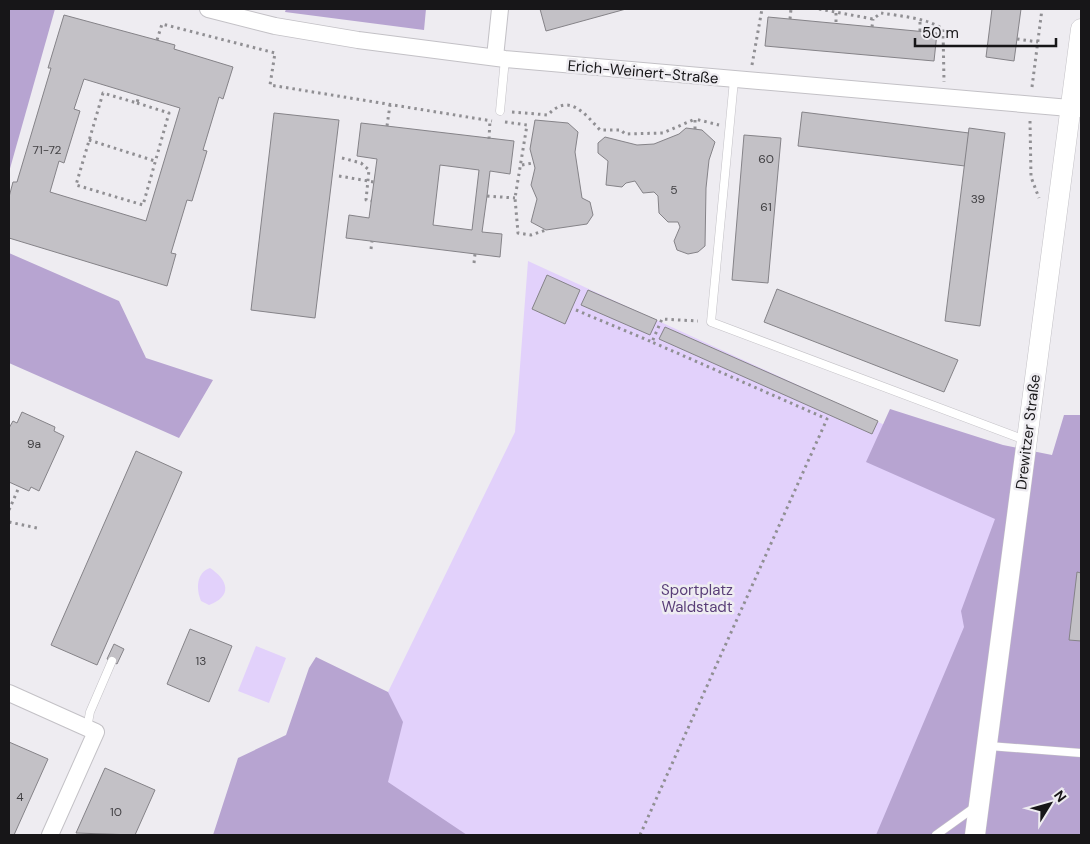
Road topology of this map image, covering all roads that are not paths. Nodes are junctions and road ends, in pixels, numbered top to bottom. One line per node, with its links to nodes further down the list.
1 (208, 9): 4 (street, Erich-Weinert-Straße)
2 (500, 9): 4 (street)
3 (1081, 29): 6 (street, Drewitzer Straße)
4 (500, 58): 5 (street, Erich-Weinert-Straße); 7 (lane)
5 (742, 81): 6 (street, Erich-Weinert-Straße); 8 (lane)
6 (1076, 108): 8 (street, Drewitzer Straße)
7 (500, 111)
8 (1027, 441): 12 (street, Drewitzer Straße)
9 (112, 661): 11 (lane)
10 (9, 693): 11 (street)
11 (91, 730): 15 (street)
12 (987, 746): 13 (lane); 14 (street, Drewitzer Straße)
13 (1081, 753)
14 (979, 805): 16 (lane); 17 (street, Drewitzer Straße)
15 (50, 835)
16 (936, 835)
17 (975, 835)

